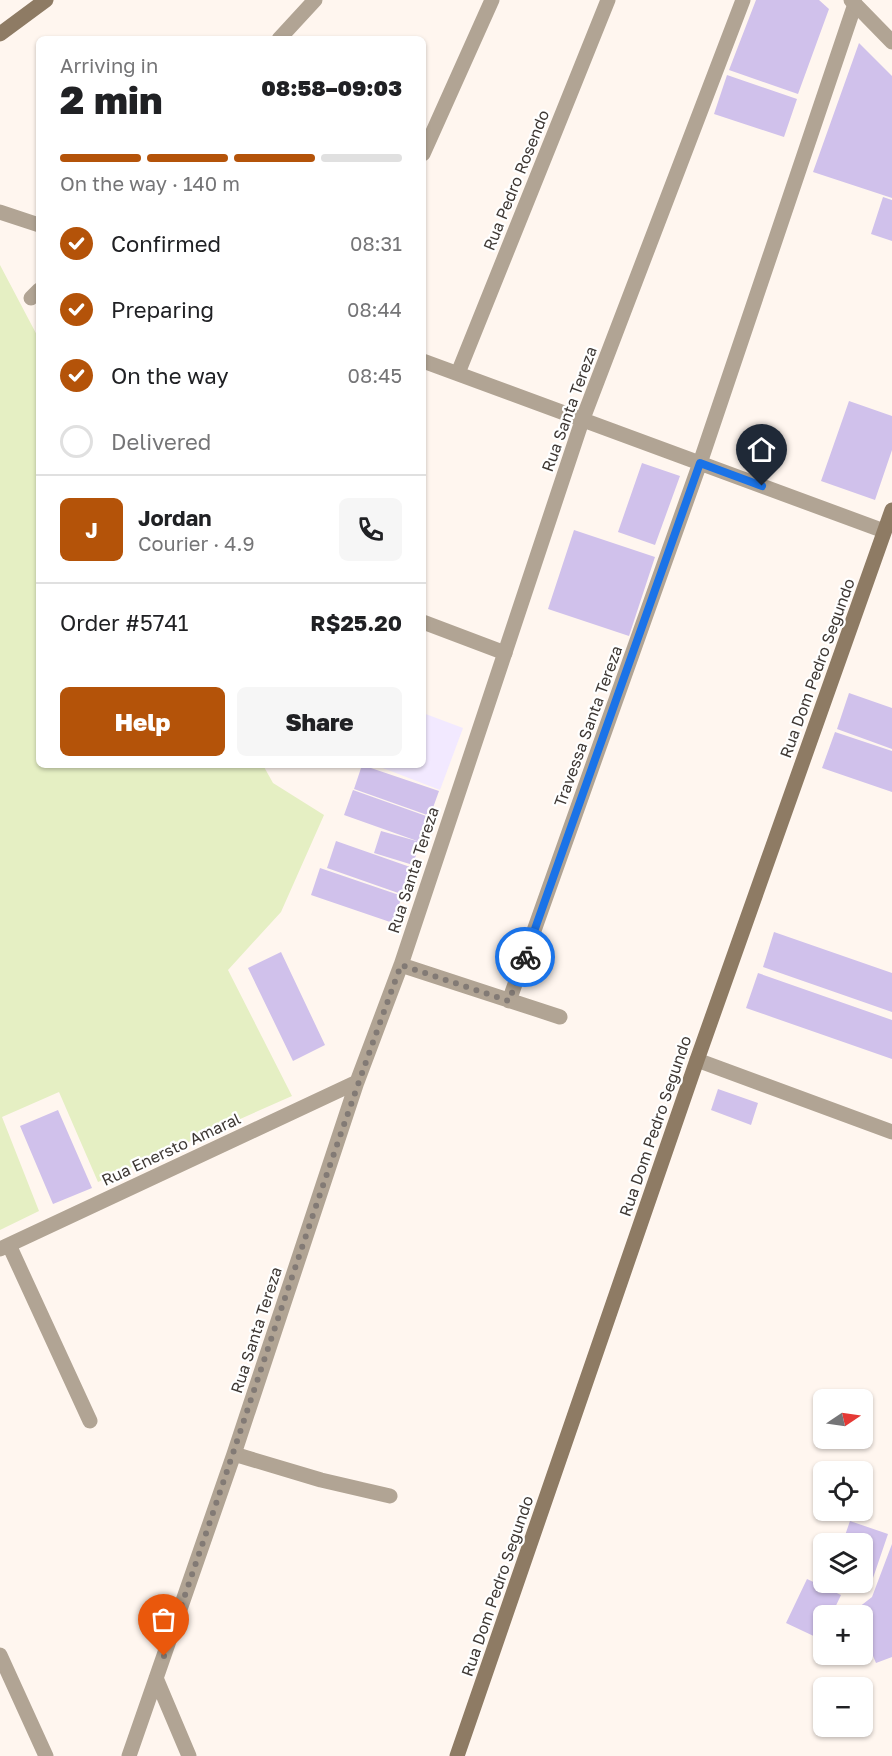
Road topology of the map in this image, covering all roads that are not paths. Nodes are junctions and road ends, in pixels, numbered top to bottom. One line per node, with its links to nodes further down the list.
1 (46, 0): 7 (street)
2 (315, 0): 8 (street)
3 (492, 0): 10 (street)
4 (608, 0): 14 (street, Rua Pedro Rosendo)
5 (744, 0): 15 (street, Rua Santa Tereza)
6 (855, 1): 9 (street); 16 (street, Travessa Santa Tereza)
7 (0, 34)
8 (282, 36)
9 (892, 42)
10 (426, 147)
11 (0, 212): 12 (street)
12 (36, 224)
13 (426, 362): 14 (street)
14 (458, 373): 15 (street)
15 (582, 421): 16 (street); 20 (street, Rua Santa Tereza)
16 (700, 463): 18 (street); 22 (street, Travessa Santa Tereza)
17 (892, 510): 18 (street, Rua Dom Pedro Segundo)
18 (884, 531): 24 (street, Rua Dom Pedro Segundo)
19 (426, 623): 20 (street)
20 (505, 652): 21 (street, Rua Santa Tereza)
21 (401, 965): 22 (street); 25 (street, Rua Santa Tereza)
22 (509, 1001): 23 (street)
23 (560, 1017)
24 (697, 1060): 26 (street); 36 (street, Rua Dom Pedro Segundo)
25 (357, 1082): 27 (street, Rua Enersto Amaral); 29 (street, Rua Santa Tereza)
26 (892, 1132)
27 (4, 1247): 28 (street)
28 (90, 1421)
29 (234, 1454): 30 (street); 32 (street, Rua Santa Tereza)
30 (390, 1496)
31 (0, 1655): 33 (street)
32 (156, 1678): 34 (street, Rua Santa Tereza); 35 (street)
33 (46, 1756)
34 (129, 1756)
35 (189, 1756)
36 (457, 1756)

